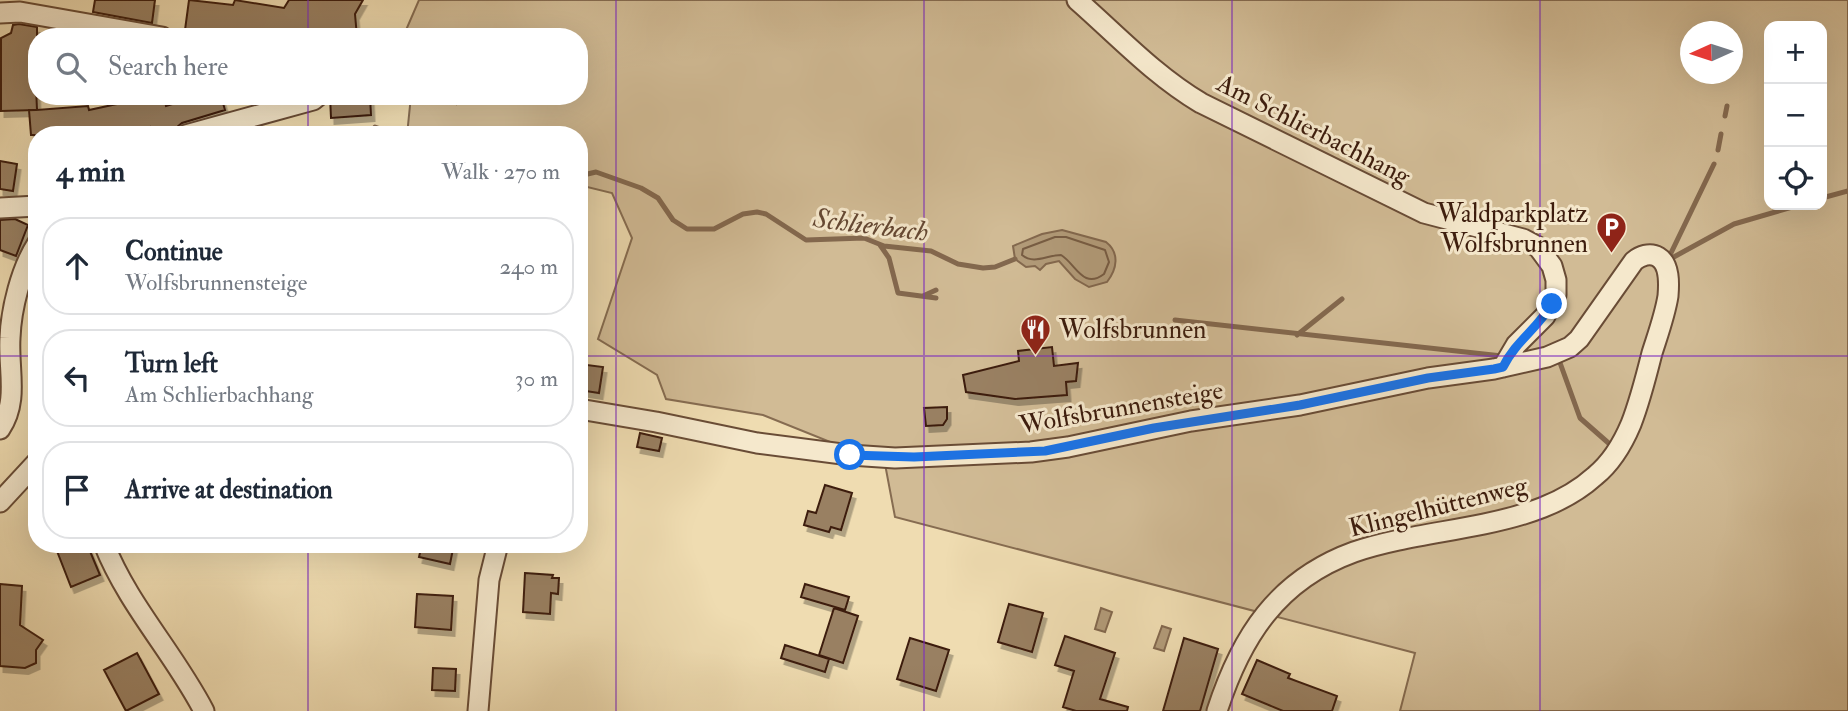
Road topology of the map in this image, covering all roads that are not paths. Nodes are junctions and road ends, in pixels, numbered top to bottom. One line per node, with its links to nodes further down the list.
1 (1077, 0): 9 (street, Am Schlierbachhang)
2 (0, 13): 3 (street)
3 (111, 28)
4 (295, 105): 5 (street)
5 (219, 126)
6 (28, 206): 7 (street)
7 (0, 208)
8 (28, 266): 11 (street)
9 (1503, 367): 10 (street, Wolfsbrunnensteige); 18 (street, Klingelhüttenweg)
10 (588, 411)
11 (0, 429)
12 (28, 472): 13 (street)
13 (0, 502)
14 (108, 553): 16 (street)
15 (496, 553): 17 (street)
16 (204, 711)
17 (478, 711)
18 (1217, 711)

